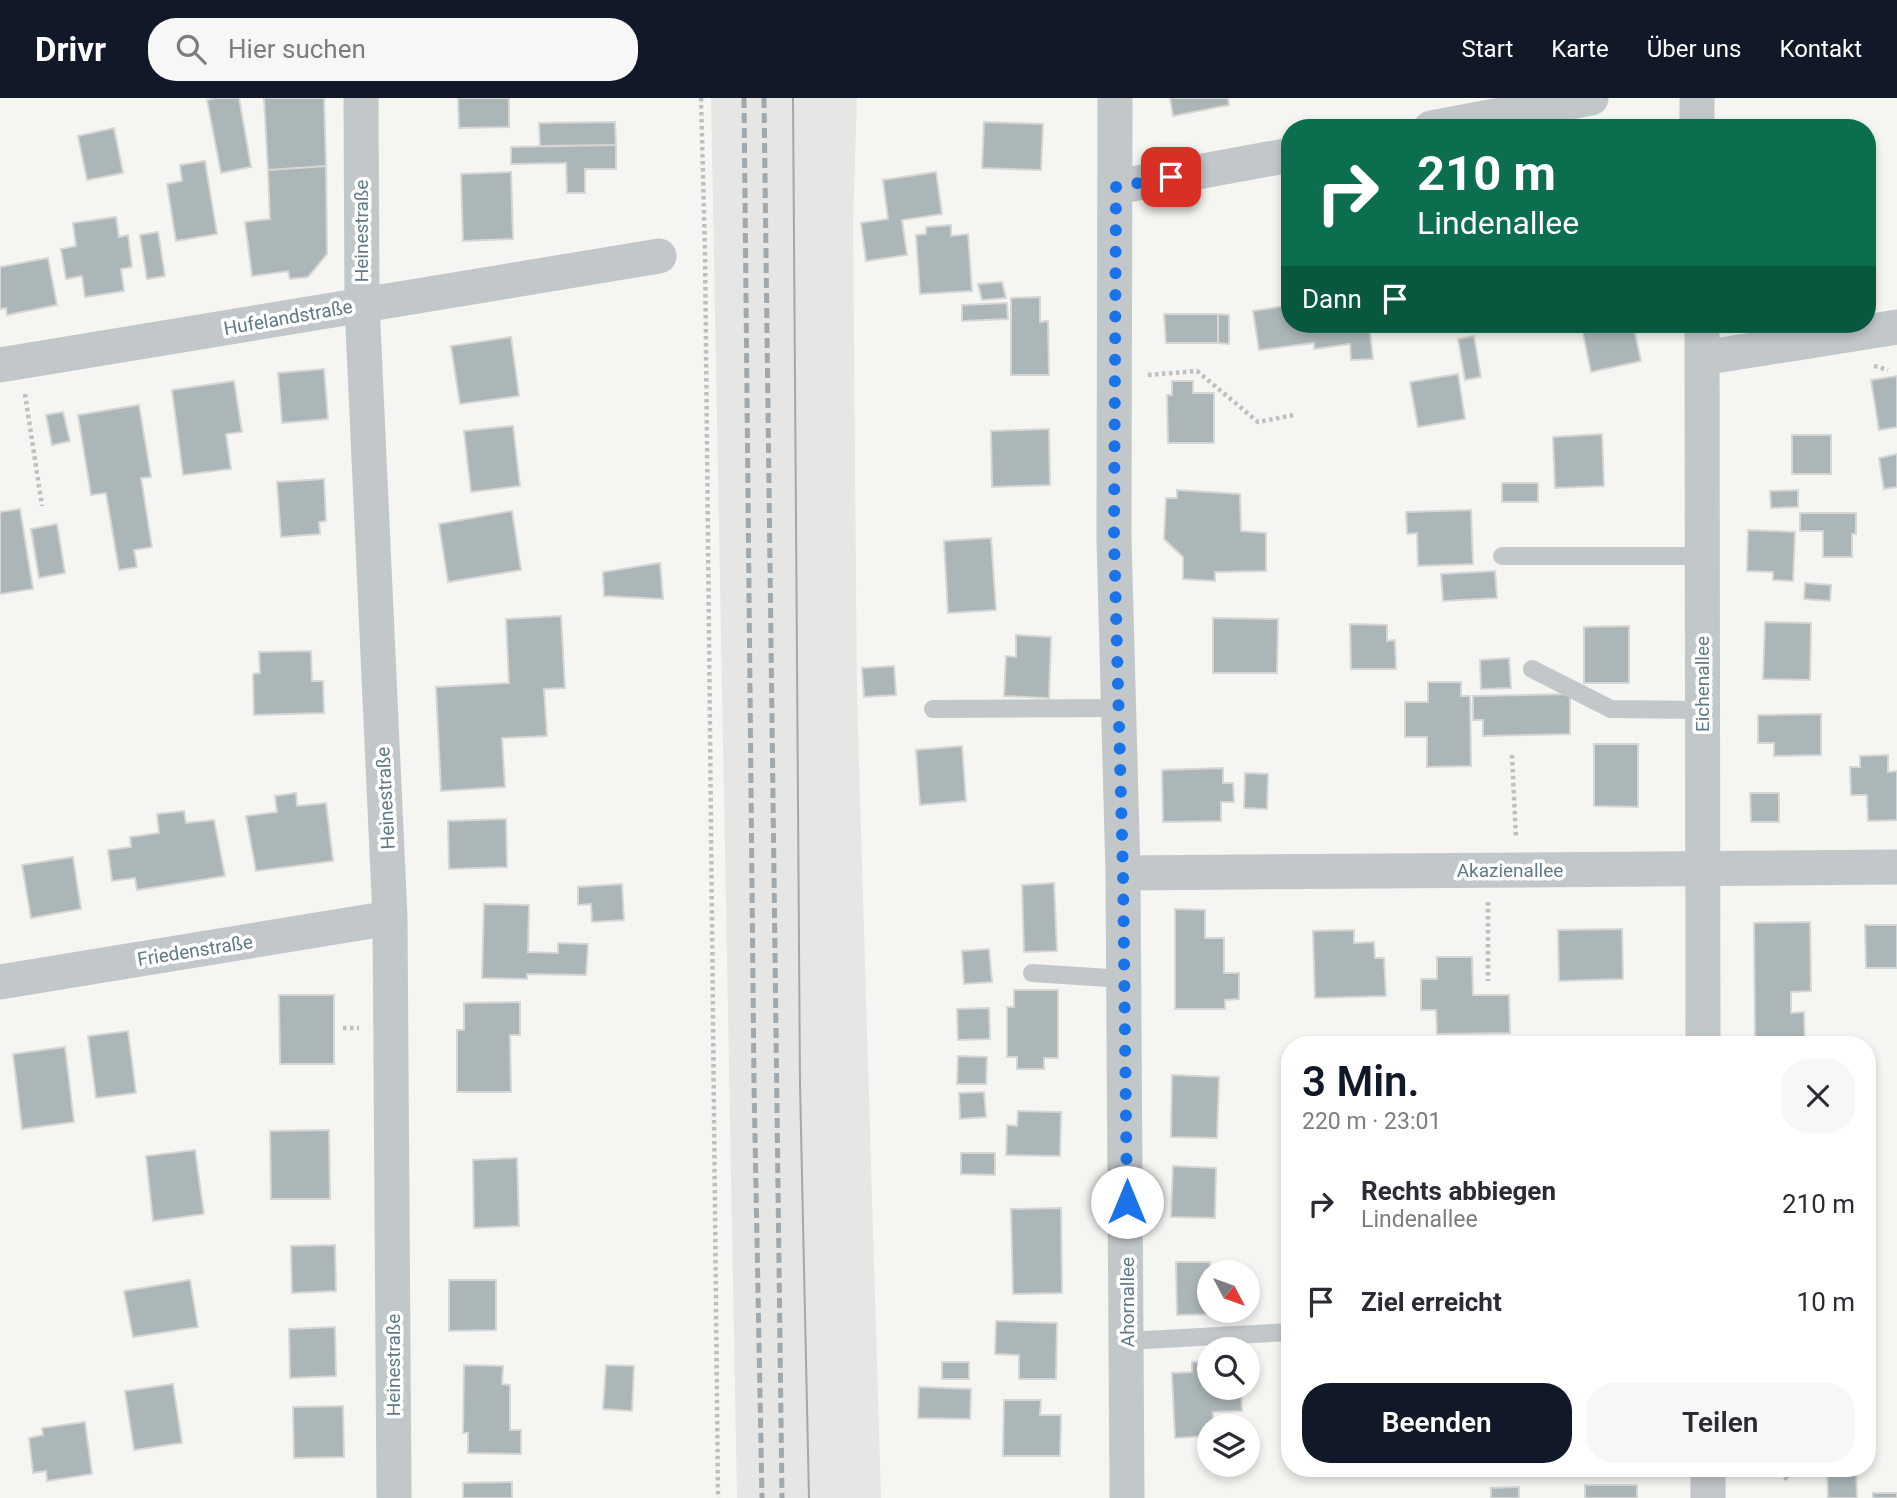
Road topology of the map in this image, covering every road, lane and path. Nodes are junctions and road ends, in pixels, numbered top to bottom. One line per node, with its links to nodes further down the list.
1 (361, 98): 12 (street, Heinestraße)
2 (701, 98): 45 (path)
3 (1115, 98): 10 (street, Ahornallee)
4 (1591, 98): 6 (street)
5 (1697, 98): 8 (street)
6 (1551, 117): 7 (street)
7 (1529, 119)
8 (1698, 119)
9 (1281, 157): 10 (street)
10 (1116, 187): 19 (street, Ahornallee)
11 (659, 256): 12 (street, Hufelandstraße)
12 (362, 304): 18 (street, Hufelandstraße); 33 (street, Heinestraße)
13 (1897, 327): 14 (street)
14 (1876, 330)
15 (1702, 333): 17 (street, Eichenallee)
16 (1859, 333): 17 (street)
17 (1702, 358): 23 (street, Eichenallee)
18 (10, 364): 21 (path)
19 (1115, 378): 20 (path); 25 (street, Ahornallee)
20 (1294, 415)
21 (42, 506)
22 (1502, 556): 23 (lane)
23 (1702, 556): 27 (street, Eichenallee)
24 (1532, 669): 27 (lane)
25 (1119, 708): 26 (lane); 32 (street, Ahornallee)
26 (933, 709)
27 (1702, 710): 30 (street, Eichenallee)
28 (1512, 755): 31 (path)
29 (1897, 867): 30 (street, Akazienallee)
30 (1701, 869): 31 (street, Akazienallee); 38 (street, Eichenallee)
31 (1502, 870): 32 (street, Akazienallee); 36 (path)
32 (1123, 873): 35 (street, Ahornallee)
33 (390, 918): 37 (street, Friedenstraße); 44 (street, Heinestraße)
34 (1032, 973): 35 (lane)
35 (1125, 979): 40 (street, Ahornallee)
36 (1488, 981)
37 (0, 982)
38 (1703, 1036)
39 (1281, 1332): 40 (lane)
40 (1127, 1341): 46 (street, Ahornallee)
41 (1708, 1477): 47 (street)
42 (1784, 1477): 43 (path)
43 (1788, 1480)
44 (394, 1498)
45 (718, 1498)
46 (1127, 1498)
47 (1708, 1498)

